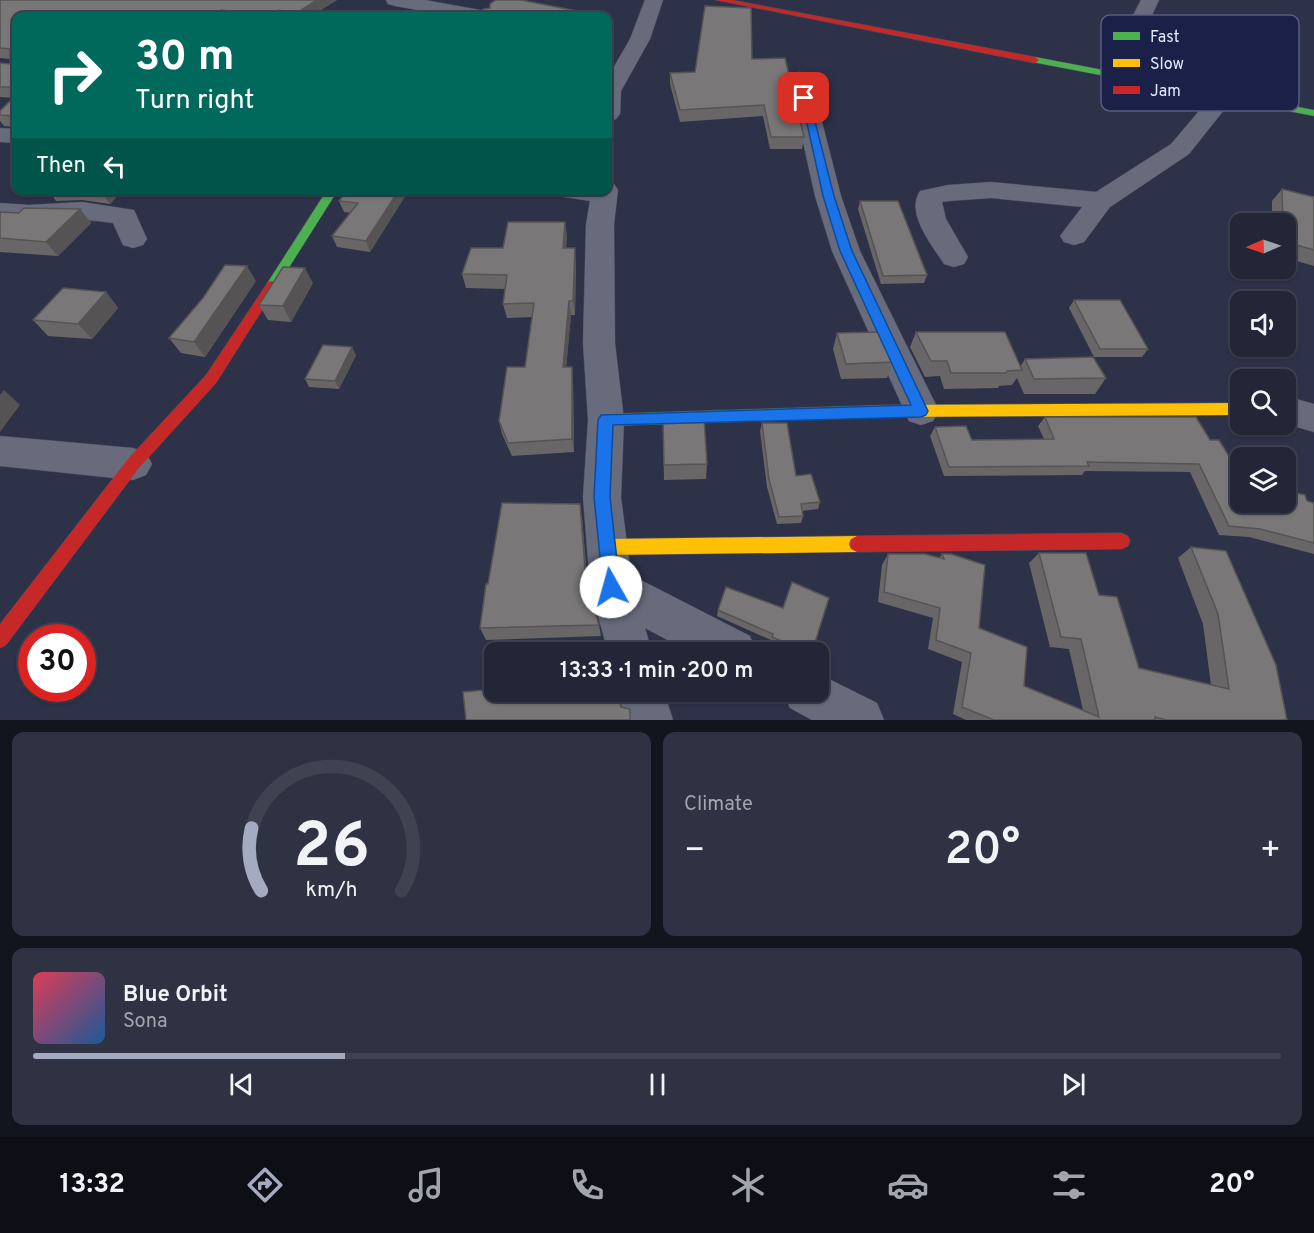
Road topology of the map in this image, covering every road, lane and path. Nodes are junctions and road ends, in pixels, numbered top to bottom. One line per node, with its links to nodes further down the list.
1 (395, 0): 5 (street)
2 (654, 0): 9 (street)
3 (720, 0): 7 (street)
4 (1150, 0): 6 (street)
5 (459, 12)
6 (1143, 15)
7 (1101, 73)
8 (800, 79): 21 (street)
9 (612, 85)
10 (1299, 110): 12 (street)
11 (1212, 111): 15 (street)
12 (1314, 113)
13 (330, 195): 26 (street)
14 (605, 195): 24 (street)
15 (1101, 201): 17 (street); 19 (street)
16 (0, 211): 18 (street)
17 (1074, 236)
18 (133, 239)
19 (954, 257)
20 (1230, 409): 21 (street)
21 (921, 411): 24 (street)
22 (1296, 413): 23 (street)
23 (1314, 418)
24 (606, 420): 28 (street)
25 (0, 451): 26 (street)
26 (133, 464): 29 (street)
27 (1122, 541): 28 (street)
28 (609, 567): 30 (street); 31 (street)
29 (0, 639)
30 (628, 642)
31 (719, 642)
32 (644, 702): 34 (street)
33 (825, 702): 35 (street)
34 (649, 720)
35 (860, 720)

